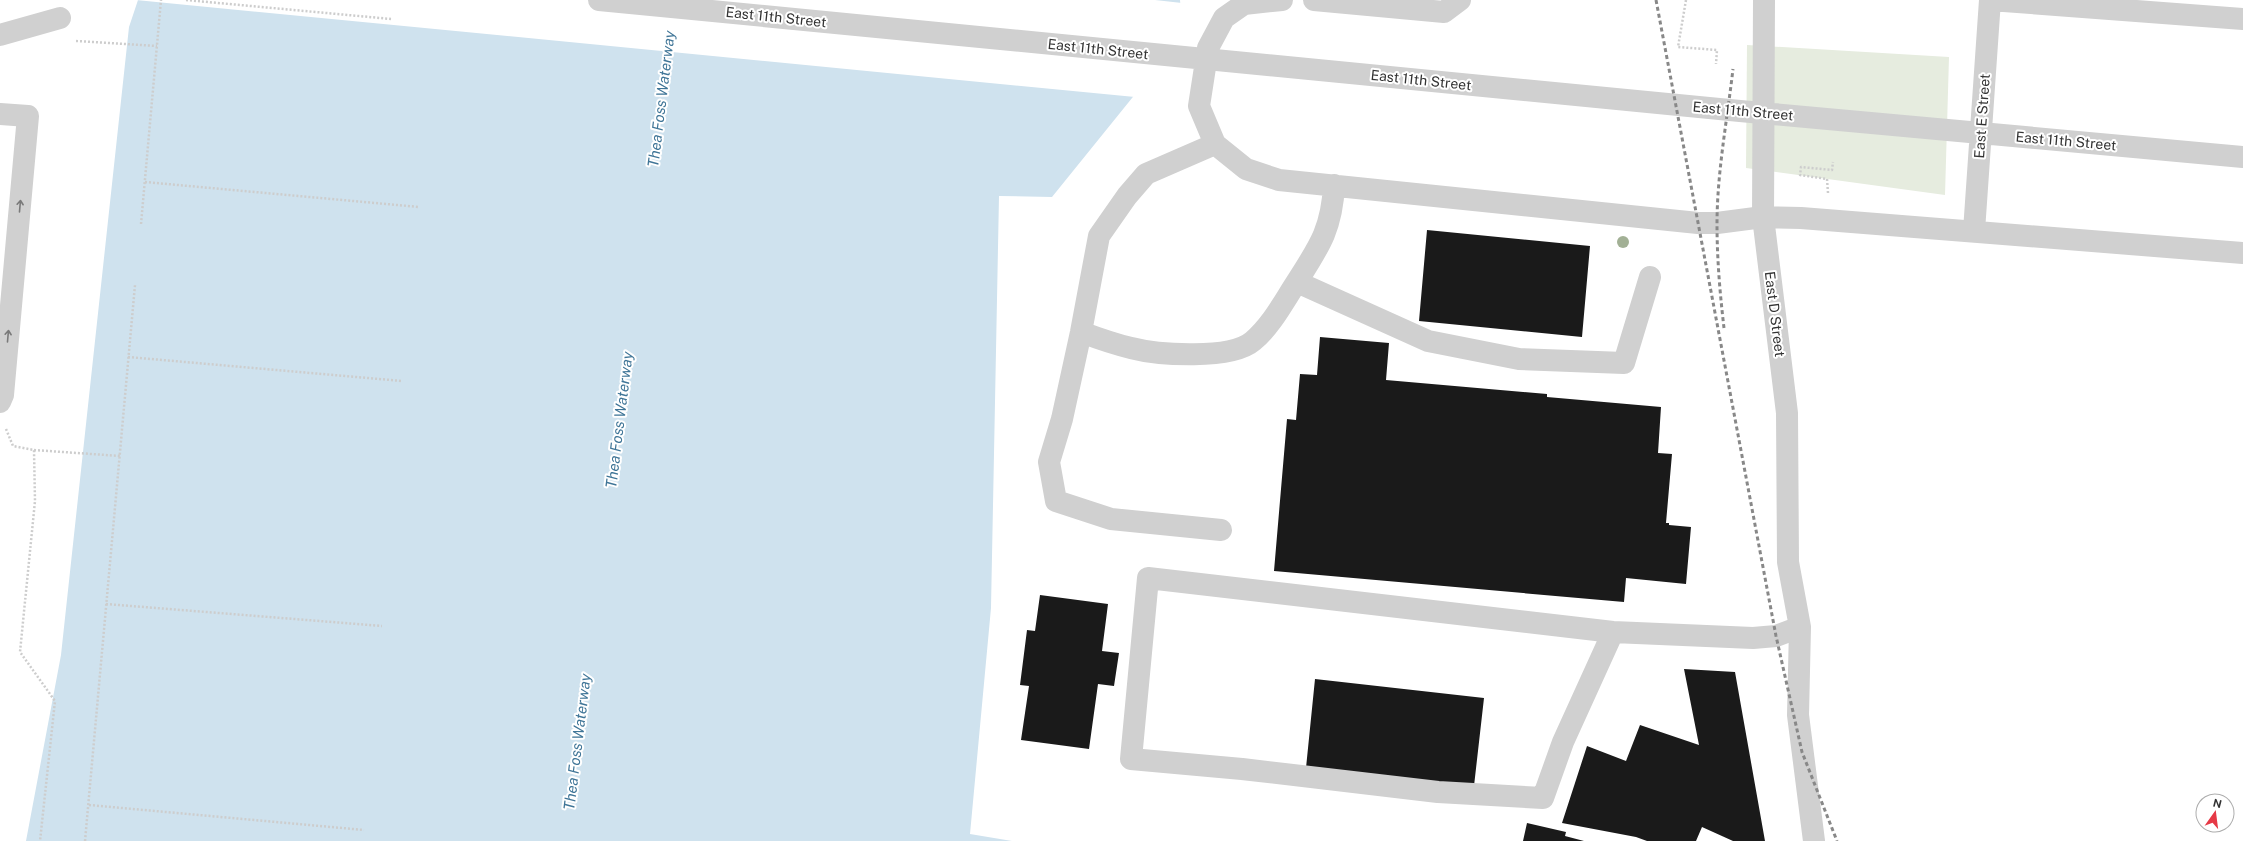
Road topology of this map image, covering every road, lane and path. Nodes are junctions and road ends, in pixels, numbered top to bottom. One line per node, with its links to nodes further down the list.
1 (161, 0): 16 (path)
2 (186, 0): 12 (path)
3 (599, 0): 20 (street, East 11th Street)
4 (1282, 0): 19 (street)
5 (1314, 0): 6 (street)
6 (1460, 0)
7 (1686, 0): 17 (path)
8 (1764, 0): 26 (street, East D Street)
9 (1990, 0): 10 (street); 28 (street, East E Street)
10 (2053, 2): 13 (street)
11 (60, 18): 14 (street)
12 (391, 19)
13 (2243, 19)
14 (0, 35)
15 (72, 41): 16 (path)
16 (157, 46): 23 (path)
17 (1716, 64)
18 (0, 114): 36 (street, one-way to 18)
19 (1215, 144): 24 (street); 33 (street)
20 (2243, 157)
21 (1833, 162): 22 (path)
22 (1826, 179)
23 (145, 182): 25 (path); 27 (path)
24 (1334, 185): 26 (street); 31 (street)
25 (419, 207)
26 (1763, 217): 28 (street); 43 (street, East D Street)
27 (142, 224)
28 (1974, 231): 29 (street)
29 (2243, 253)
30 (1650, 276): 31 (street)
31 (1298, 282): 33 (street)
32 (135, 285): 34 (path)
33 (1081, 332): 40 (street)
34 (128, 357): 35 (path); 39 (path)
35 (402, 381)
36 (0, 402)
37 (5, 428): 38 (path)
38 (34, 450): 39 (path); 47 (path)
39 (120, 456): 41 (path)
40 (1221, 530)
41 (106, 604): 42 (path); 45 (path)
42 (382, 626)
43 (1800, 627): 44 (street); 49 (street, East D Street)
44 (1613, 632): 44 (street)
45 (88, 805): 46 (path); 48 (path)
46 (364, 830)
47 (40, 841)
48 (85, 841)
49 (1814, 841)

